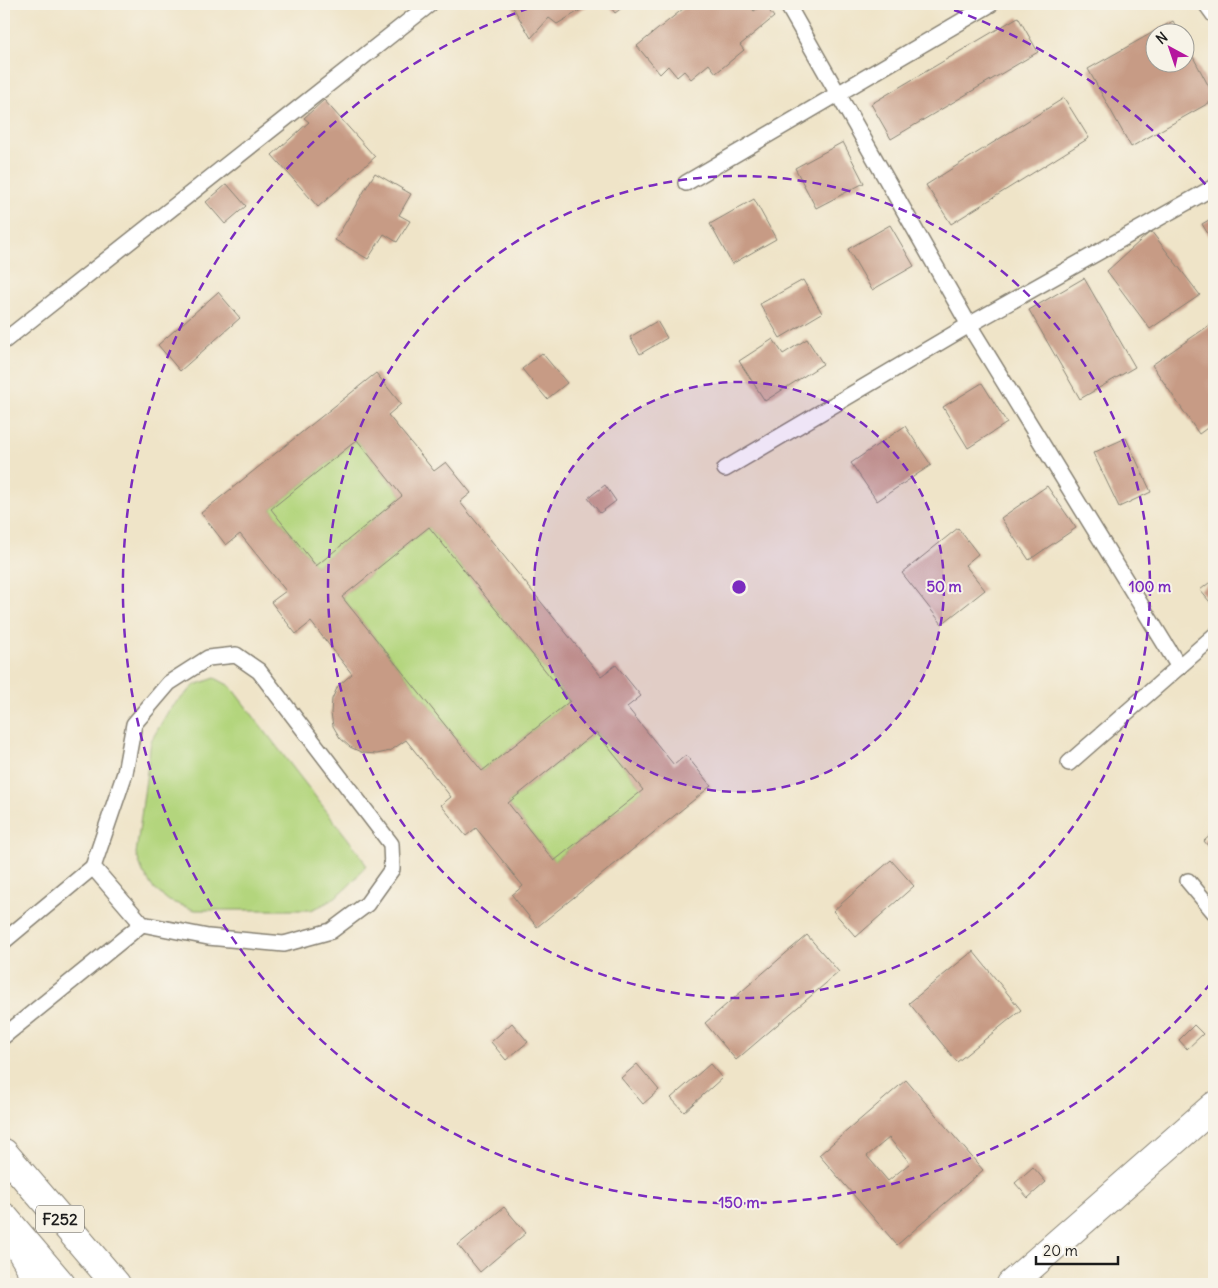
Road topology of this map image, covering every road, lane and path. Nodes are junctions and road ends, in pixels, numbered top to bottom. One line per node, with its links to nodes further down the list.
1 (430, 4): 10 (lane)
2 (787, 4): 6 (lane)
3 (991, 4): 6 (lane)
4 (1206, 4): 5 (lane)
5 (1214, 15)
6 (838, 94): 7 (lane); 9 (lane)
7 (686, 183)
8 (1214, 187): 9 (lane)
9 (969, 326): 11 (lane); 13 (lane)
10 (4, 341)
11 (724, 469)
12 (1214, 636): 13 (lane)
13 (1179, 666): 14 (lane)
14 (1069, 763)
15 (93, 867): 18 (lane); 18 (lane); 19 (lane)
16 (1188, 882): 17 (lane)
17 (1214, 912)
18 (142, 924): 20 (lane)
19 (4, 941)
20 (4, 1036)
21 (1214, 1106): 28 (main road)
22 (4, 1154): 27 (main road, F252)
23 (4, 1217): 26 (main road, F252)
24 (4, 1221): 25 (main road)
25 (34, 1284)
26 (61, 1284)
27 (116, 1284)
28 (1011, 1284)

